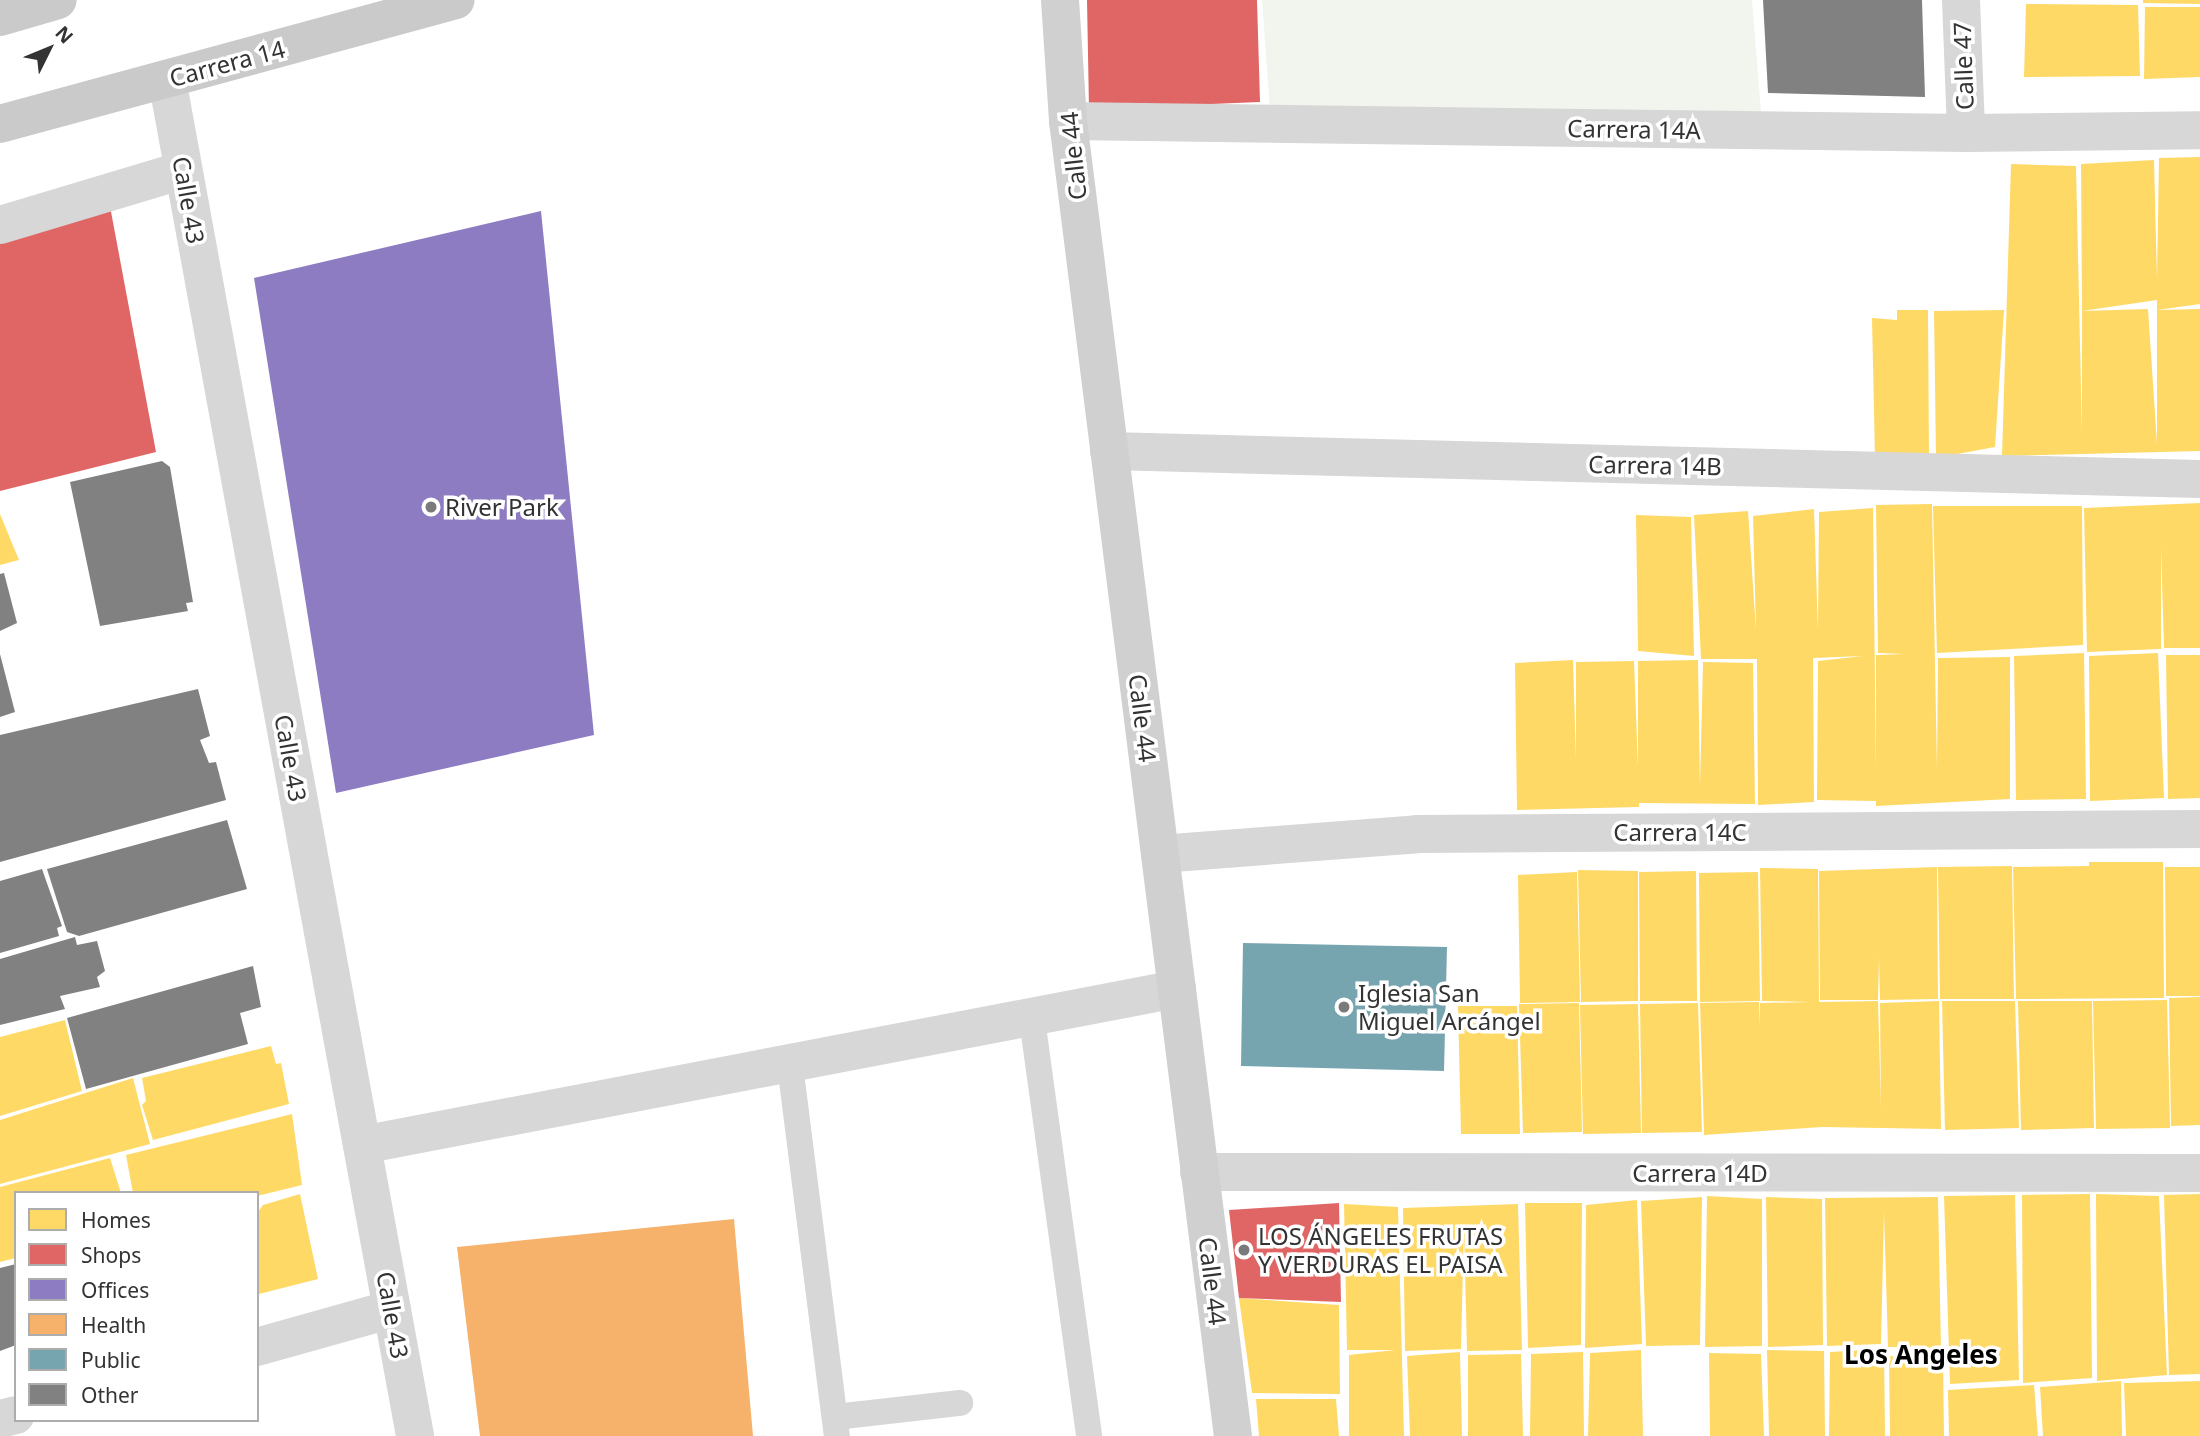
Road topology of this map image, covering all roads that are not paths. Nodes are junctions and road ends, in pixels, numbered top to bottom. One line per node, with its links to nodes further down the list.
1 (58, 0): 5 (main road)
2 (454, 0): 6 (main road, Carrera 14)
3 (1060, 0): 7 (street, Calle 44)
4 (1961, 0): 10 (street, Calle 47)
5 (0, 17)
6 (167, 79): 8 (main road, Carrera 14); 11 (street, Calle 43)
7 (1068, 121): 10 (street, Carrera 14A); 13 (street, Calle 44)
8 (0, 124)
9 (2200, 130): 10 (street, Carrera 14A)
10 (1966, 133)
11 (183, 170): 12 (street); 20 (street, Calle 43)
12 (0, 225)
13 (1109, 452): 14 (street, Carrera 14B); 16 (street, Calle 44)
14 (2200, 479)
15 (2200, 829): 16 (street, Carrera 14C)
16 (1160, 854): 17 (street, Calle 44)
17 (1177, 989): 18 (street); 21 (street, Calle 44)
18 (1032, 1019): 19 (street); 28 (lane)
19 (790, 1065): 20 (street); 26 (lane)
20 (362, 1145): 23 (street, Calle 43)
21 (1199, 1172): 22 (street, Carrera 14D); 29 (street, Calle 44)
22 (2200, 1173)
23 (392, 1309): 24 (street); 27 (street, Calle 43)
24 (259, 1346)
25 (960, 1403): 26 (lane)
26 (836, 1427)
27 (415, 1436)
28 (1089, 1436)
29 (1233, 1436)

